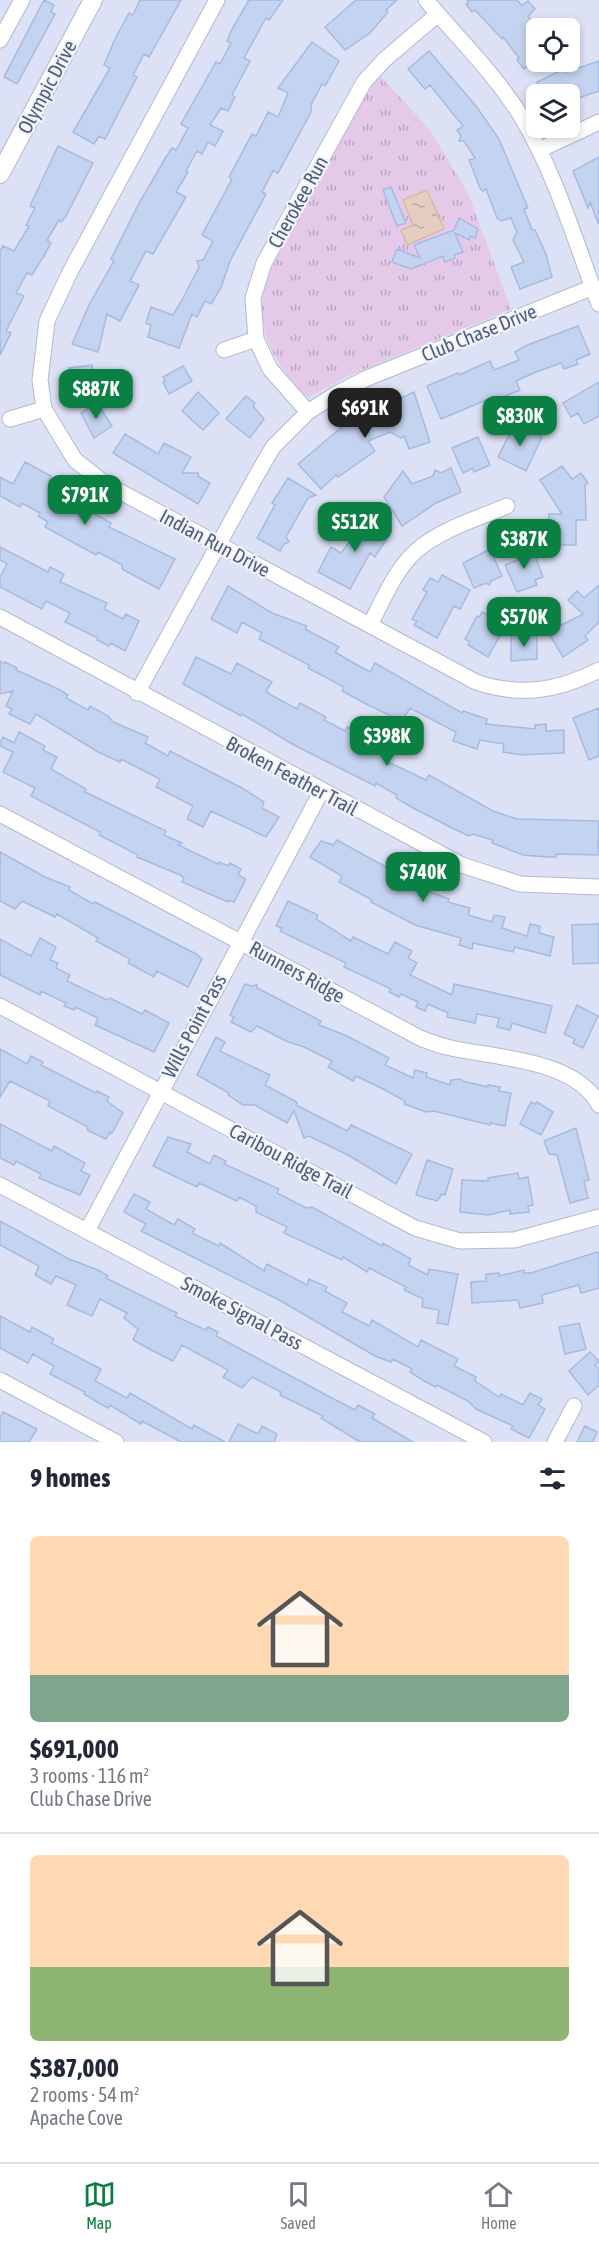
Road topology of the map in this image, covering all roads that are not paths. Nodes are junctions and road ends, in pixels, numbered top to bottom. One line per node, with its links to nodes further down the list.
1 (22, 0): 6 (street)
2 (93, 0): 9 (street, Olympic Drive)
3 (217, 0): 14 (street, Indian Run Drive)
4 (426, 0): 5 (street)
5 (438, 14): 8 (street); 12 (street, Cherokee Run)
6 (0, 40)
7 (599, 122): 8 (street)
8 (539, 150): 10 (street)
9 (0, 174)
10 (593, 287): 11 (street); 15 (street, Club Chase Drive)
11 (599, 304)
12 (256, 339): 13 (street); 15 (street, Cherokee Run)
13 (224, 350)
14 (44, 409): 16 (street); 18 (street, Indian Run Drive)
15 (308, 412): 18 (street, Club Chase Drive)
16 (10, 419)
17 (507, 506): 20 (street)
18 (219, 545): 20 (street, Indian Run Drive); 22 (street, Club Chase Drive)
19 (0, 617): 22 (street, Broken Feather Trail)
20 (370, 626): 21 (street, Indian Run Drive)
21 (599, 670)
22 (137, 693): 23 (street, Broken Feather Trail)
23 (321, 792): 25 (street, Broken Feather Trail); 26 (street, Wills Point Pass)
24 (0, 814): 26 (street, Runners Ridge)
25 (599, 887)
26 (240, 940): 28 (street, Wills Point Pass); 29 (street, Runners Ridge)
27 (0, 1006): 28 (street, Caribou Ridge Trail)
28 (160, 1090): 31 (street, Caribou Ridge Trail); 32 (street, Wills Point Pass)
29 (599, 1105)
30 (0, 1185): 32 (street, Smoke Signal Pass)
31 (599, 1217)
32 (87, 1231): 36 (street, Smoke Signal Pass)
33 (0, 1380): 35 (street)
34 (574, 1406): 37 (street)
35 (116, 1442)
36 (484, 1442)
37 (555, 1442)

